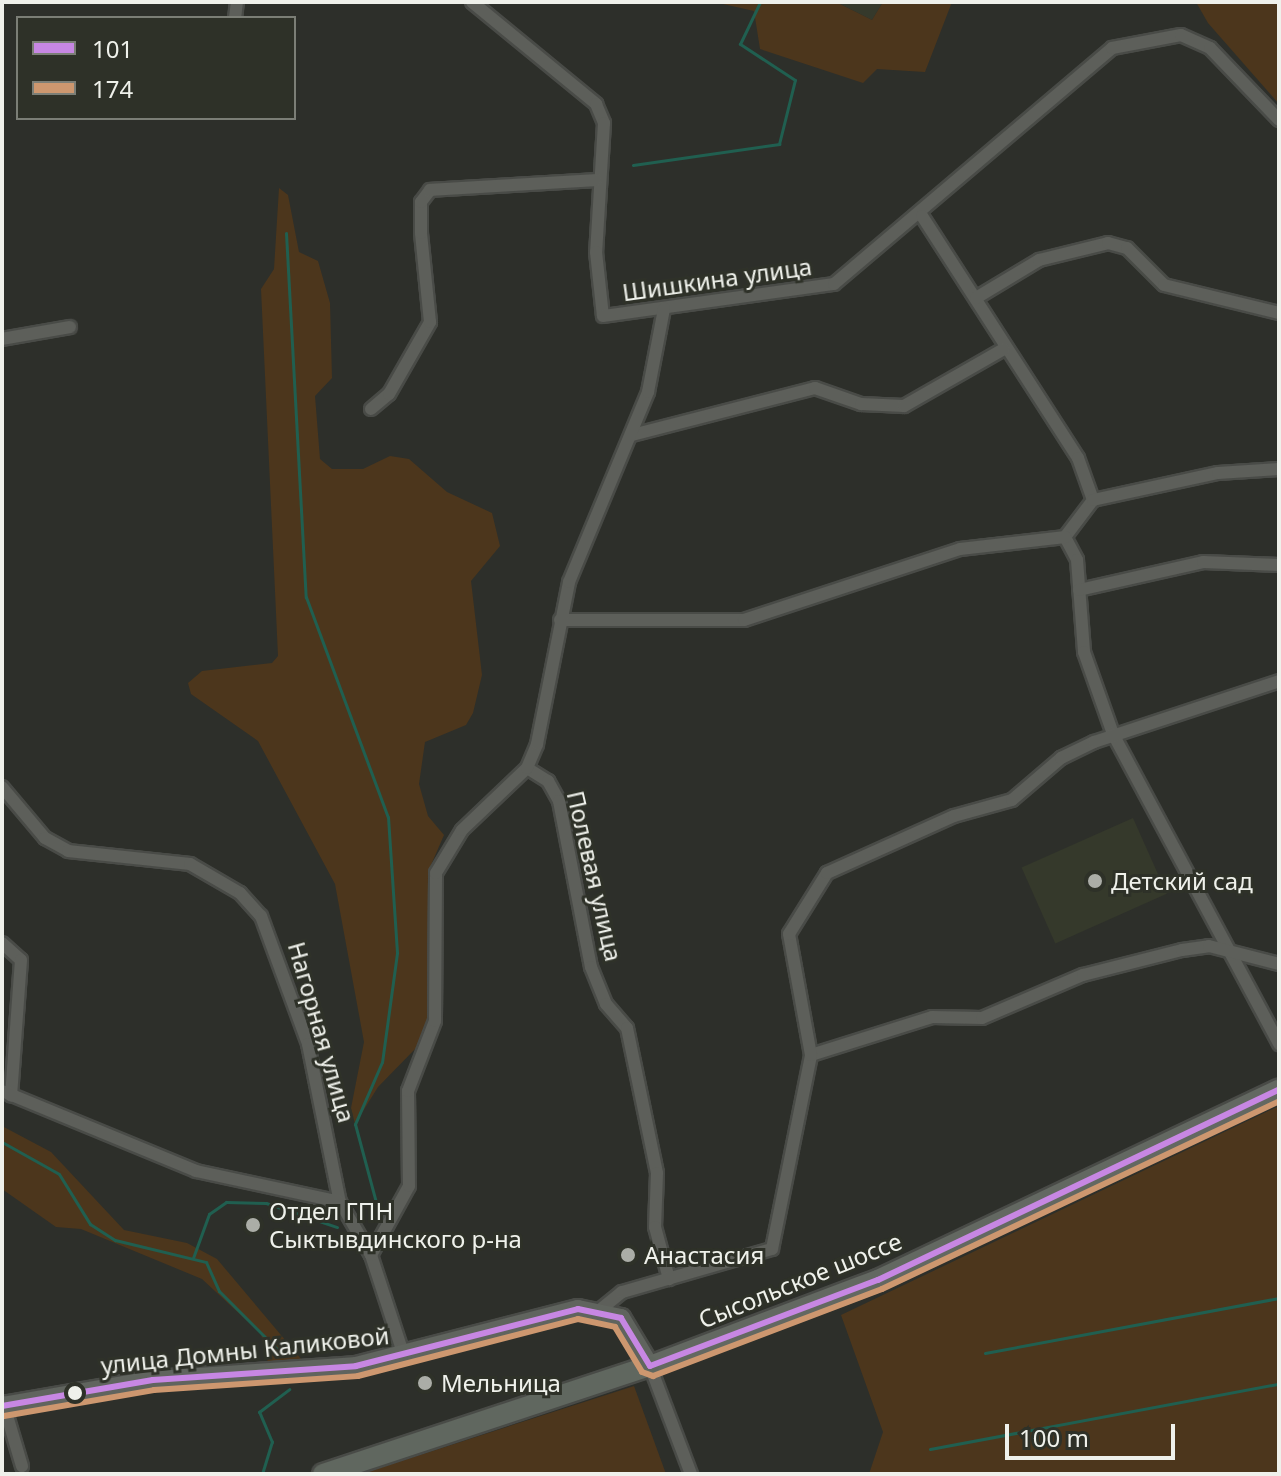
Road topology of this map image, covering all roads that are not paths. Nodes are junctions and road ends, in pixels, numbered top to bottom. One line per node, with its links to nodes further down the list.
1 (472, 2): 3 (street, Шишкина улица)
2 (1279, 120): 4 (street, Шишкина улица)
3 (596, 180): 6 (street, Шишкина улица); 11 (street)
4 (922, 216): 5 (street); 6 (street, Шишкина улица)
5 (976, 298): 7 (street); 10 (street)
6 (664, 309): 12 (street)
7 (1279, 313)
8 (70, 327): 9 (street)
9 (2, 339)
10 (1004, 349): 12 (street); 14 (street)
11 (371, 409)
12 (632, 435): 18 (street)
13 (1279, 469): 14 (street)
14 (1093, 500): 15 (street)
15 (1065, 537): 17 (street); 18 (street)
16 (1279, 565): 17 (street)
17 (1079, 590): 20 (street)
18 (560, 620): 21 (street)
19 (1279, 681): 20 (street)
20 (1113, 734): 24 (street); 27 (street)
21 (527, 768): 31 (street); 32 (street, Полевая улица)
22 (2, 787): 30 (street, Нагорная улица)
23 (2, 943): 29 (street)
24 (1228, 952): 25 (street); 26 (street); 27 (street)
25 (1279, 964)
26 (1279, 1044)
27 (811, 1055): 32 (street)
28 (1279, 1090): 35 (main road, Сысольское шоссе)
29 (7, 1094): 30 (street)
30 (340, 1202): 31 (street, Нагорная улица)
31 (371, 1255): 34 (street, Нагорная улица)
32 (669, 1279): 33 (street)
33 (601, 1309): 34 (main road, улица Домны Каликовой); 35 (main road)
34 (404, 1356): 36 (main road, улица Домны Каликовой)
35 (650, 1366): 38 (highway, Сысольское шоссе); 39 (street)
36 (3, 1403): 37 (street)
37 (22, 1466)
38 (323, 1474)
39 (691, 1474)

